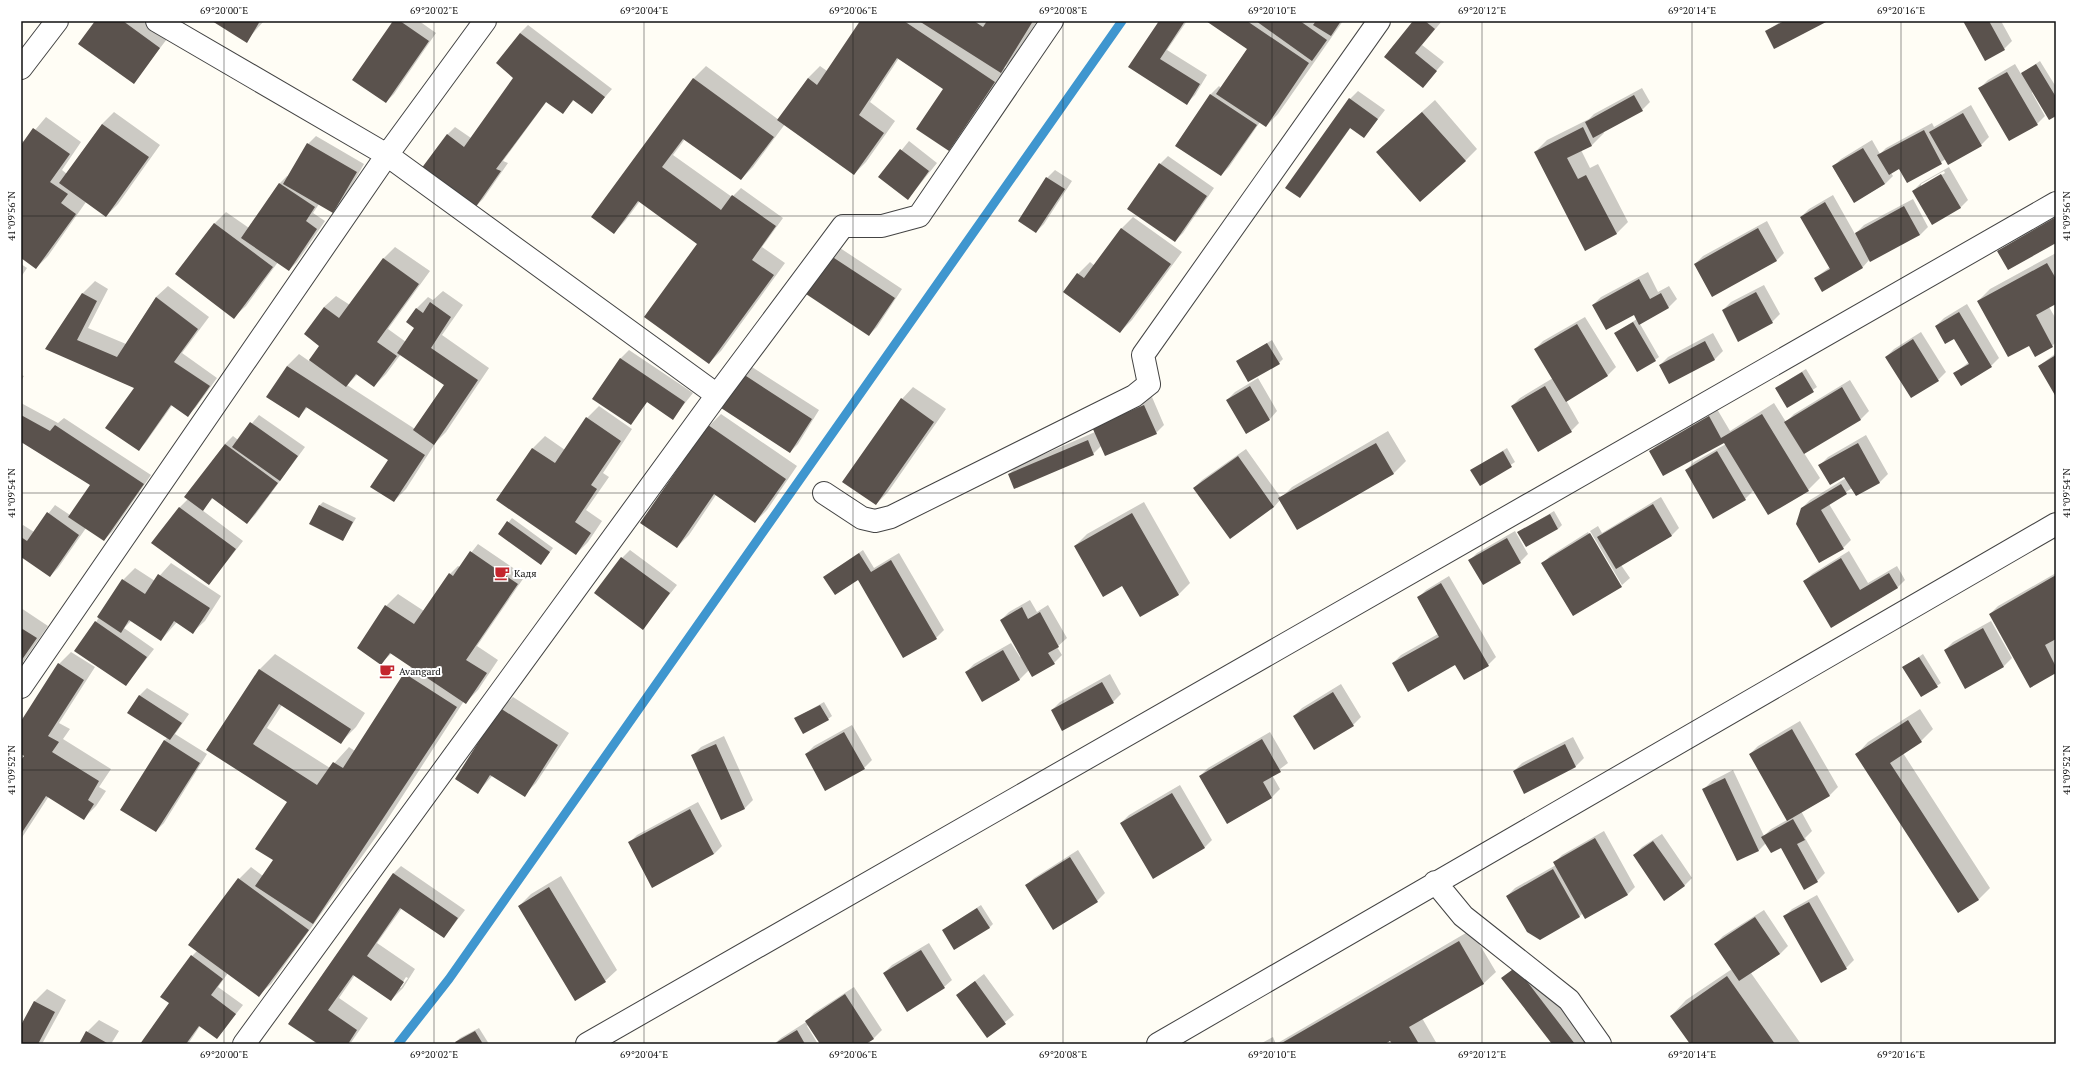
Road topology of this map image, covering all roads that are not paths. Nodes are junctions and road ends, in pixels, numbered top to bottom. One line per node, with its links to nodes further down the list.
1 (57, 21): 6 (street)
2 (157, 21): 7 (street)
3 (485, 21): 7 (street)
4 (1052, 21): 9 (street)
5 (1379, 21): 10 (street)
6 (21, 68)
7 (387, 156): 9 (street); 12 (street)
8 (2056, 203): 15 (street)
9 (717, 395): 14 (street)
10 (824, 493)
11 (2056, 524): 13 (street)
12 (21, 687)
13 (1435, 882): 16 (street); 17 (street)
14 (244, 1044)
15 (587, 1044)
16 (1158, 1044)
17 (1600, 1044)

